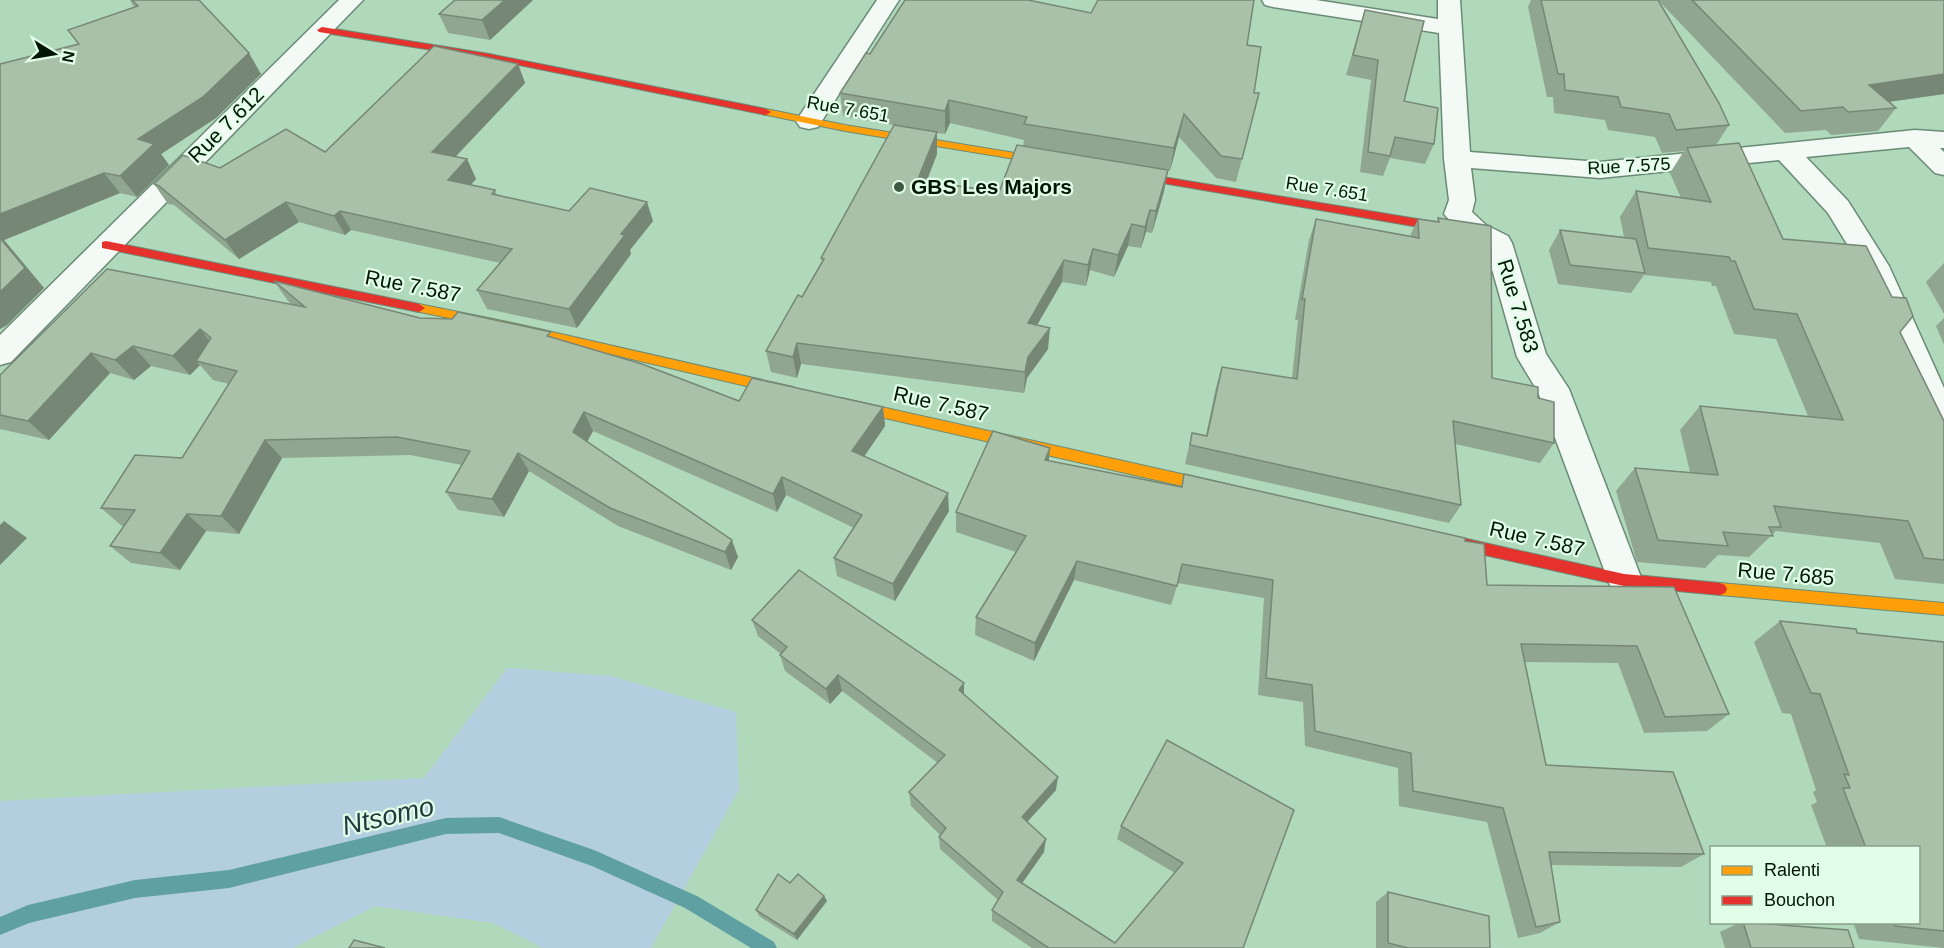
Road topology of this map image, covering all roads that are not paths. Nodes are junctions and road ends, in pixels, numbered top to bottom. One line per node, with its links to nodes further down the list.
1 (352, 0): 6 (street, Rue 7.612)
2 (888, 0): 7 (street)
3 (1273, 0): 5 (street)
4 (1449, 0): 5 (street, Rue 7.583)
5 (1451, 28): 11 (street, Rue 7.583)
6 (322, 30): 7 (street, Rue 7.651); 16 (street, Rue 7.612)
7 (809, 121): 12 (street, Rue 7.651)
8 (1915, 138): 9 (street, Rue 7.575); 10 (street, Rue 7.575); 13 (street)
9 (1944, 140)
10 (1786, 152): 11 (street, Rue 7.575); 20 (street)
11 (1457, 159): 15 (street, Rue 7.583)
12 (1067, 165)
13 (1944, 167)
14 (1102, 170): 15 (street, Rue 7.651)
15 (1476, 232): 23 (street, Rue 7.583)
16 (106, 245): 17 (street, Rue 7.612); 18 (street, Rue 7.587)
17 (0, 354)
18 (802, 394)
19 (825, 400): 21 (street, Rue 7.587)
20 (1944, 419)
21 (1242, 494)
22 (1427, 536): 23 (street, Rue 7.587)
23 (1624, 580): 24 (street, Rue 7.685)
24 (1944, 609)

